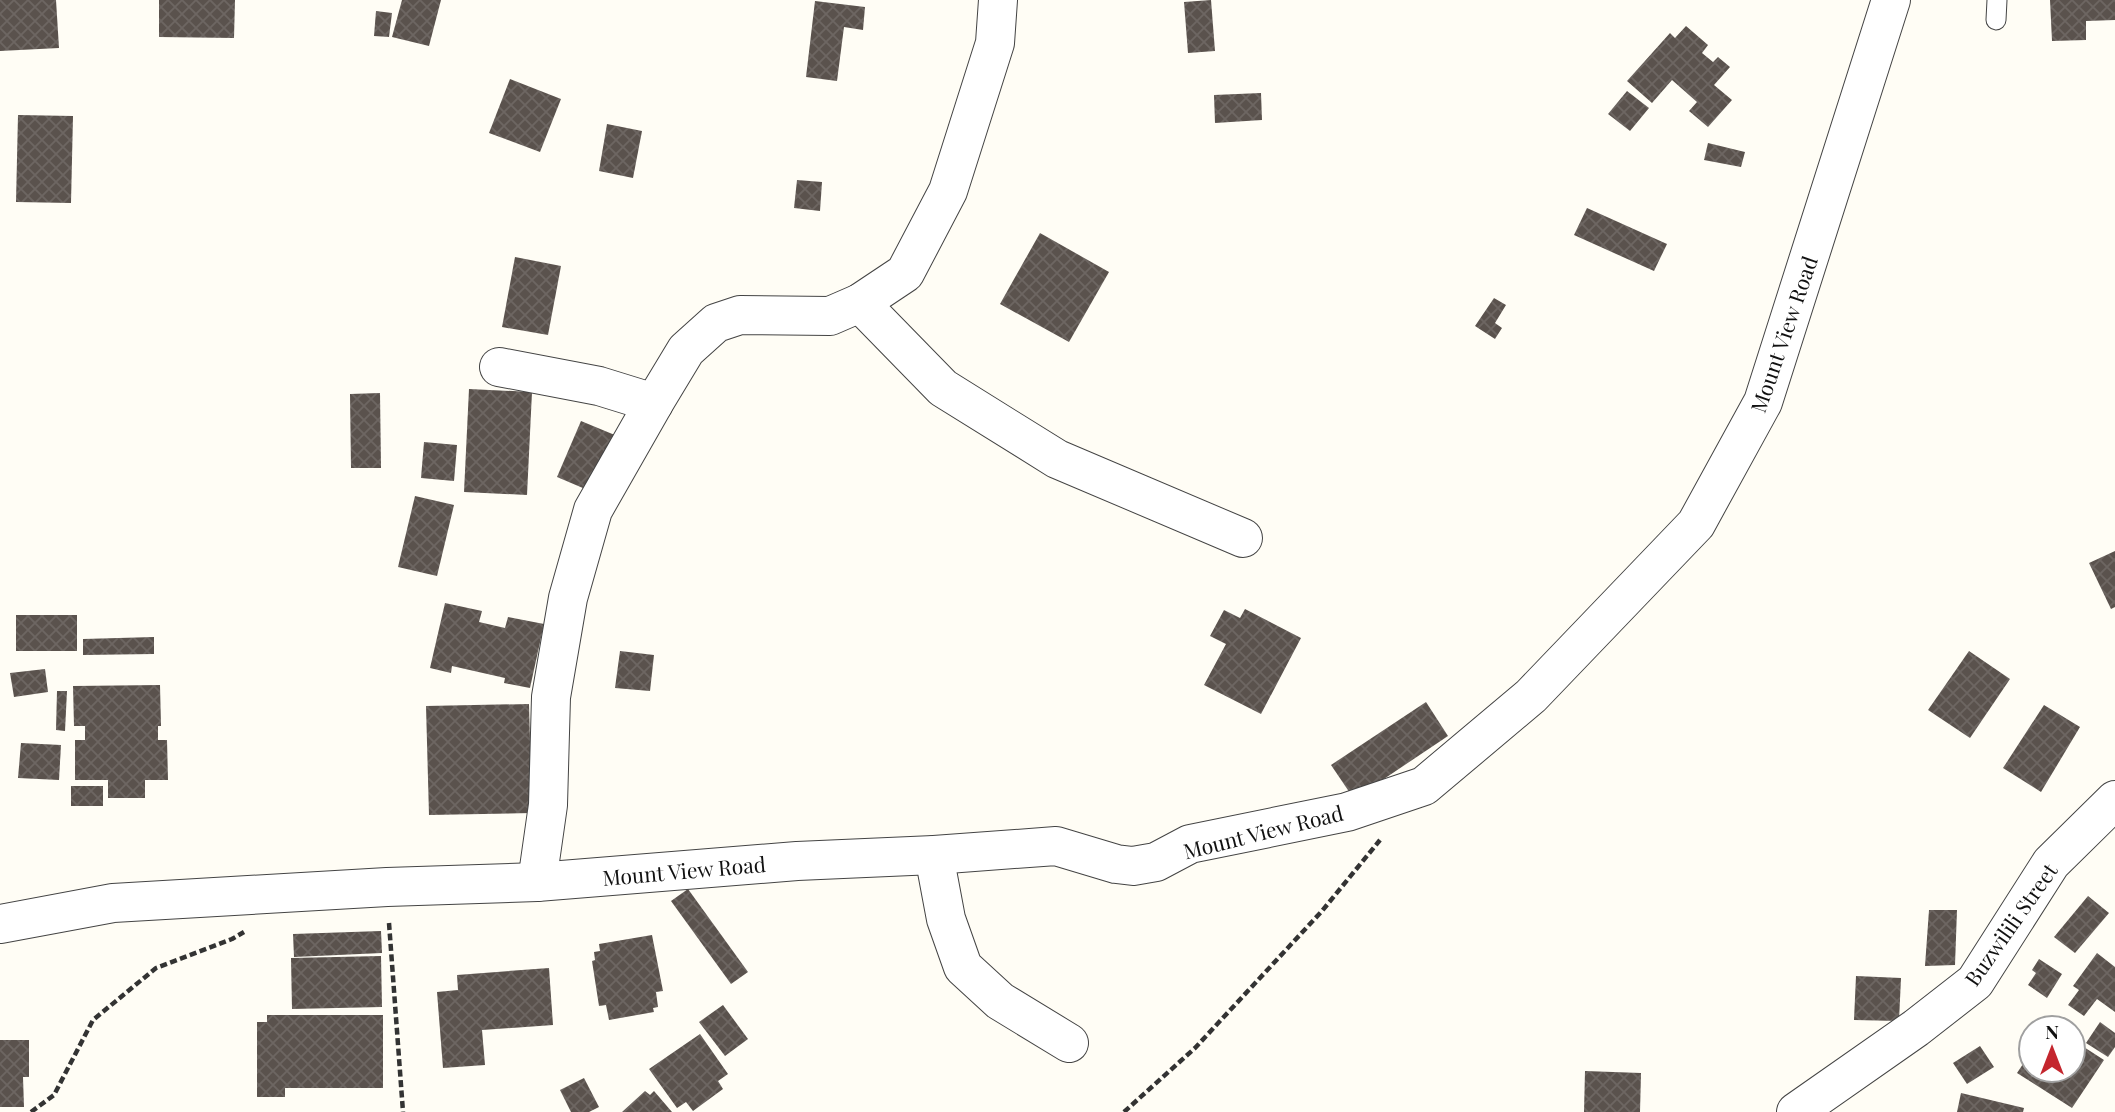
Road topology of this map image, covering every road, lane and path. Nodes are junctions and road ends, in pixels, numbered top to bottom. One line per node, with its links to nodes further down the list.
1 (998, 0): 5 (street)
2 (1891, 0): 11 (street, Mount View Road)
3 (1997, 0): 4 (lane)
4 (1996, 20)
5 (860, 303): 7 (street); 8 (street)
6 (499, 367): 7 (street)
7 (654, 403): 12 (street)
8 (1243, 538)
9 (2115, 800): 17 (street, Buzwilili Street)
10 (1381, 838): 20 (path)
11 (934, 855): 12 (street, Mount View Road); 16 (street)
12 (537, 882): 13 (street, Mount View Road)
13 (387, 887): 14 (street, Mount View Road); 19 (path)
14 (0, 925)
15 (255, 925): 18 (path)
16 (1069, 1044)
17 (1799, 1111)
18 (31, 1112)
19 (404, 1112)
20 (1124, 1112)

